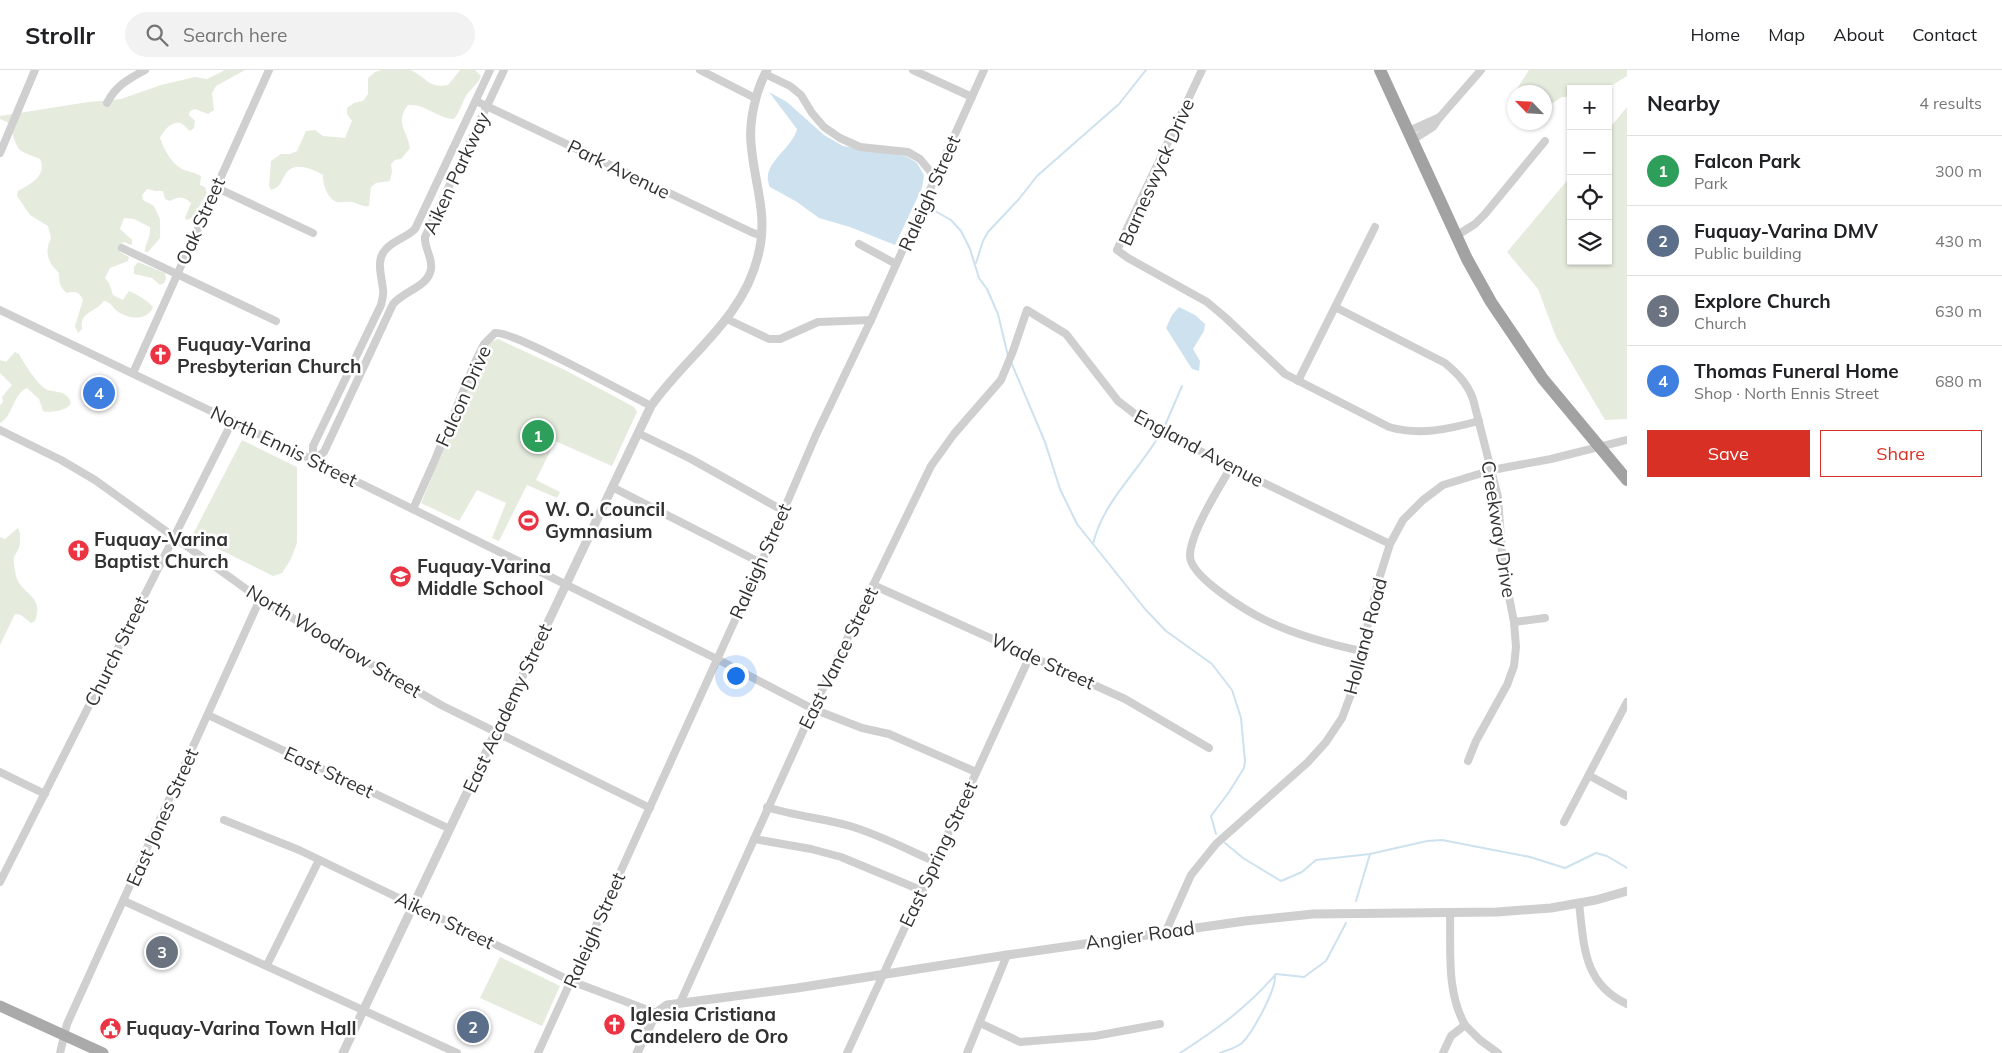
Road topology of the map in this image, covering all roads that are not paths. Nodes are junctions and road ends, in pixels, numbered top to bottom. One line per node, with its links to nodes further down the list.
1 (35, 70): 20 (street)
2 (145, 70): 16 (street)
3 (269, 70): 22 (street, Oak Street)
4 (490, 70): 15 (street, Aiken Parkway)
5 (504, 70): 17 (street, Aiken Parkway)
6 (700, 70): 14 (street)
7 (913, 70): 13 (street)
8 (984, 70): 13 (street, Raleigh Street)
9 (1202, 70): 42 (street, Barneswyck Drive)
10 (1380, 70): 18 (highway)
11 (1482, 70): 18 (street)
12 (766, 72): 14 (street, East Academy Street); 21 (street)
13 (972, 97): 21 (street, Raleigh Street)
14 (756, 98): 27 (street, East Academy Street)
15 (476, 101): 17 (street, Park Avenue); 24 (street, Aiken Parkway)
16 (107, 103)
17 (488, 107): 26 (street, Aiken Parkway); 27 (street, Park Avenue)
18 (1409, 136): 28 (highway)
19 (1545, 142): 28 (street)
20 (0, 153)
21 (935, 177): 31 (street, Raleigh Street)
22 (215, 187): 25 (street); 32 (street, Oak Street)
23 (1375, 227): 35 (street)
24 (415, 229): 26 (street); 33 (street, Aiken Parkway)
25 (312, 233)
26 (426, 234): 34 (street, Aiken Parkway)
27 (762, 236): 37 (street, East Academy Street)
28 (1456, 236): 49 (highway)
29 (859, 244): 31 (street)
30 (122, 248): 32 (street)
31 (896, 264): 38 (street, Raleigh Street)
32 (177, 274): 39 (street); 41 (street, Oak Street)
33 (382, 300): 34 (street); 50 (street, Aiken Parkway)
34 (393, 305): 50 (street, Aiken Parkway)
35 (1335, 307): 42 (street); 45 (street, Creekway Drive)
36 (0, 310): 41 (street, North Ennis Street)
37 (727, 319): 38 (street); 43 (street, East Academy Street)
38 (871, 320): 56 (street, Raleigh Street)
39 (276, 321)
40 (1021, 328): 51 (street, England Avenue); 61 (street, East Vance Street)
41 (133, 373): 44 (street, North Ennis Street)
42 (1298, 381): 45 (street, Barneswyck Drive)
43 (651, 406): 47 (street, East Academy Street); 55 (street, Falcon Drive)
44 (233, 420): 50 (street, North Ennis Street); 57 (street, Church Street)
45 (1480, 421): 52 (street, Creekway Drive)
46 (0, 430): 57 (street, North Woodrow Street)
47 (638, 433): 54 (street, East Academy Street); 56 (street)
48 (1627, 440): 49 (street, Holland Road)
49 (1599, 447): 52 (street, Holland Road); 53 (highway)
50 (313, 460): 55 (street, North Ennis Street)
51 (1231, 467): 58 (street, England Avenue); 65 (street)
52 (1492, 470): 58 (street, Holland Road); 64 (street, Creekway Drive)
53 (1627, 480)
54 (612, 487): 59 (street); 60 (street, East Academy Street)
55 (413, 509): 60 (street, North Ennis Street)
56 (782, 510): 59 (street, Raleigh Street)
57 (173, 537): 62 (street, North Woodrow Street); 77 (street, Church Street)
58 (1390, 544): 65 (street, Holland Road)
59 (760, 563): 67 (street, Raleigh Street)
60 (566, 585): 67 (street, North Ennis Street); 71 (street, East Academy Street)
61 (873, 585): 66 (street, Wade Street); 69 (street, East Vance Street)
62 (260, 599): 70 (street, East Jones Street); 71 (street, North Woodrow Street)
63 (1545, 618): 64 (street)
64 (1514, 622): 73 (street, Creekway Drive)
65 (1361, 651): 94 (street, Holland Road)
66 (1030, 656): 72 (street, Wade Street); 75 (street, East Spring Street)
67 (717, 659): 69 (street, North Ennis Street); 80 (street, Raleigh Street)
68 (1627, 702): 76 (street)
69 (813, 709): 75 (street, North Ennis Street); 79 (street, East Vance Street)
70 (208, 715): 83 (street, East Street); 90 (street, East Jones Street)
71 (495, 733): 80 (street, North Woodrow Street); 83 (street, East Academy Street)
72 (1208, 748)
73 (1468, 761)
74 (0, 772): 77 (street)
75 (976, 772): 86 (street, East Spring Street)
76 (1590, 776): 78 (street); 82 (street)
77 (45, 794): 87 (street, Church Street)
78 (1627, 796)
79 (768, 807): 84 (street, East Vance Street); 86 (street)
80 (650, 808): 98 (street, Raleigh Street)
81 (224, 820): 85 (street, Aiken Street)
82 (1564, 822)
83 (450, 829): 92 (street, East Academy Street)
84 (754, 839): 88 (street); 99 (street, East Vance Street)
85 (319, 860): 92 (street, Aiken Street); 96 (street)
86 (936, 862): 88 (street, East Spring Street)
87 (0, 882)
88 (923, 891): 97 (street, East Spring Street)
89 (1627, 891): 91 (street, Angier Road)
90 (124, 901): 96 (street); 107 (street, East Jones Street)
91 (1579, 903): 93 (street, Angier Road); 100 (street)
92 (414, 905): 98 (street, Aiken Street); 102 (street, East Academy Street)
93 (1450, 912): 94 (street, Angier Road); 106 (street)
94 (1166, 931): 95 (street, Angier Road)
95 (1007, 955): 97 (street, Angier Road); 104 (street)
96 (267, 965): 102 (street)
97 (882, 975): 99 (street, Angier Road); 114 (street, East Spring Street)
98 (571, 981): 103 (street, Aiken Street); 112 (street, Raleigh Street)
99 (680, 1004): 103 (street, Angier Road)
100 (1627, 1004)
101 (0, 1006): 107 (main road)
102 (363, 1011): 110 (street, East Academy Street); 111 (street)
103 (656, 1013): 113 (street)
104 (980, 1023): 105 (street); 115 (street)
105 (1160, 1024)
106 (1465, 1025): 116 (street); 117 (street)
107 (65, 1035): 108 (street, East Jones Street); 109 (main road)
108 (60, 1053)
109 (103, 1053)
110 (343, 1053)
111 (457, 1053)
112 (538, 1053)
113 (637, 1053)
114 (847, 1053)
115 (967, 1053)
116 (1443, 1053)
117 (1498, 1053)

